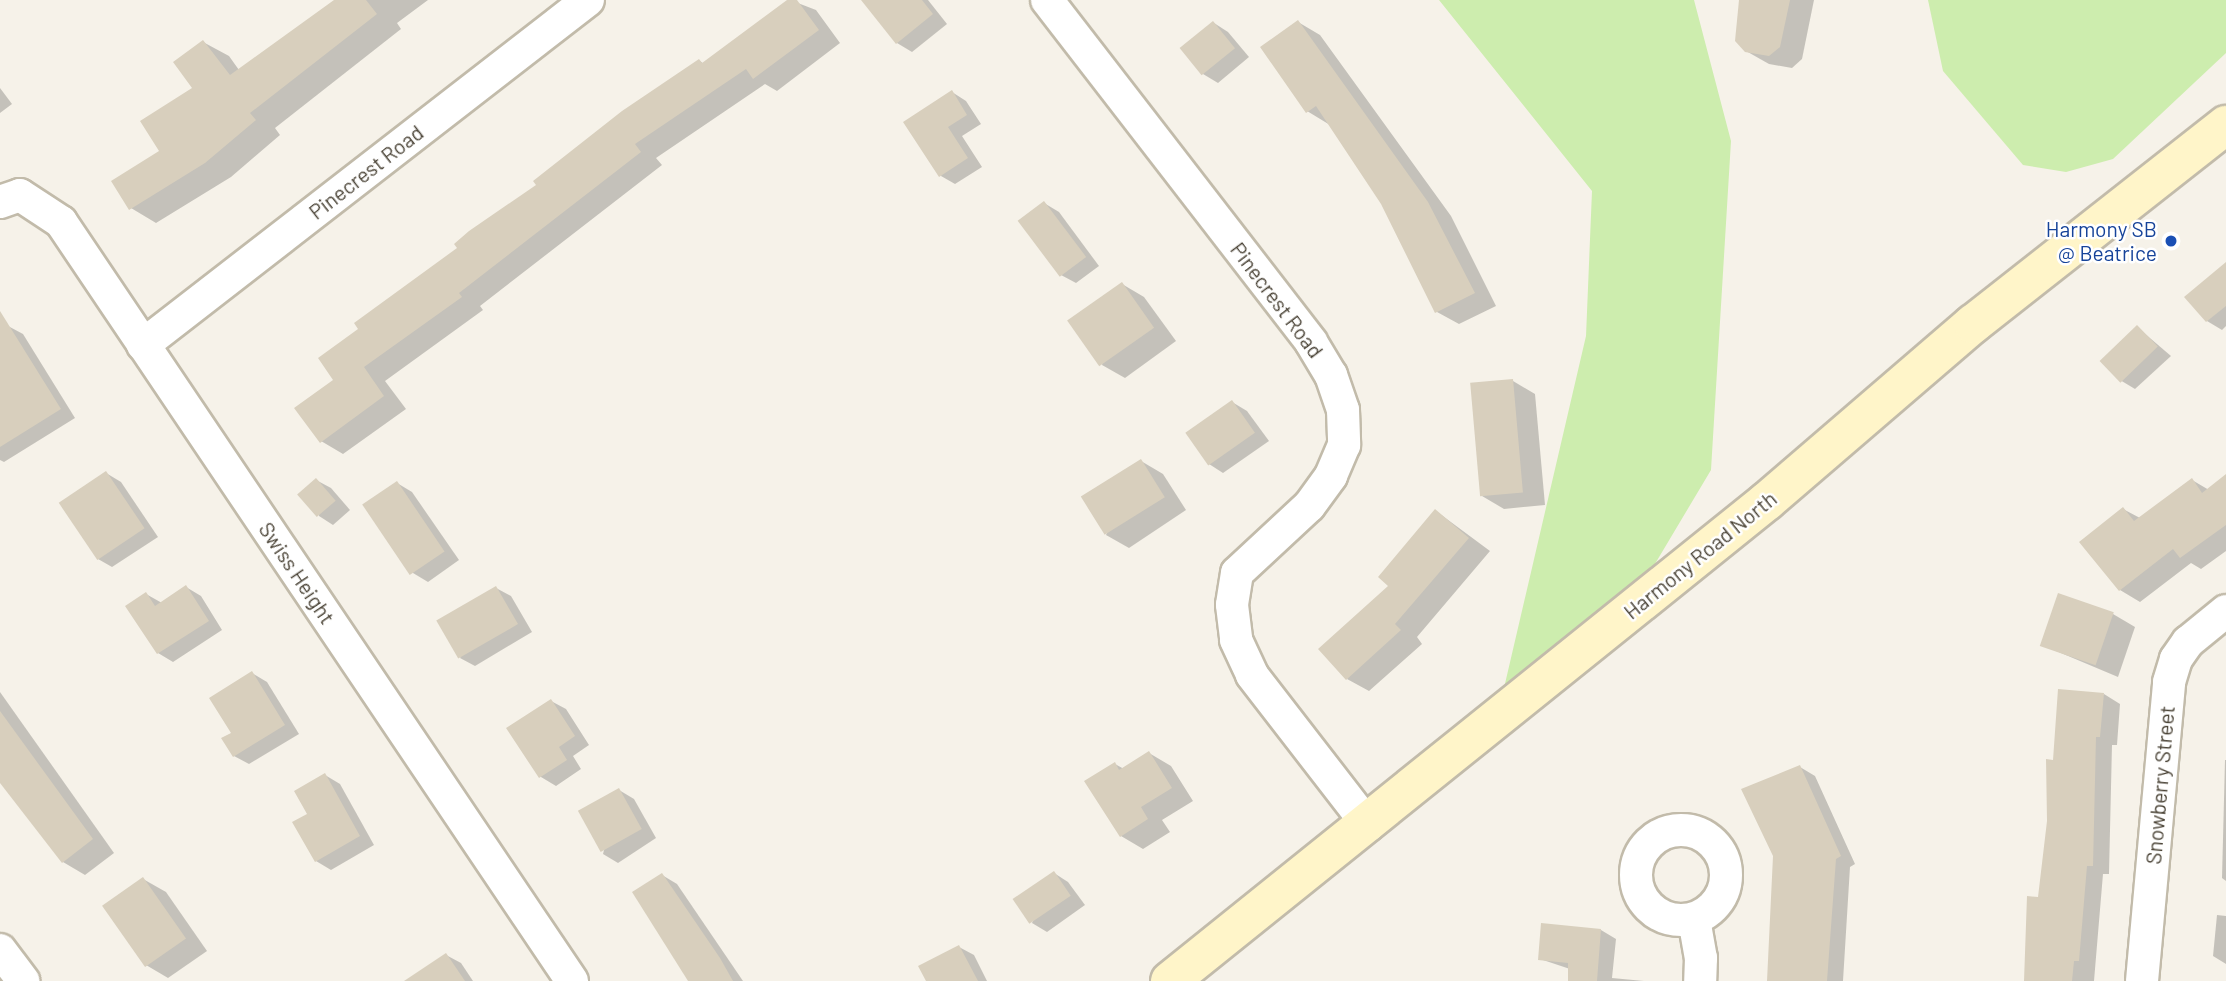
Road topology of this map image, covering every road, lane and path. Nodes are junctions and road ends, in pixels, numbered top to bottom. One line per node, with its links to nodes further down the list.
1 (588, 0): 5 (street, Pinecrest Road)
2 (1047, 0): 7 (street, Pinecrest Road)
3 (2226, 125): 7 (main road, Harmony Road North)
4 (0, 202): 5 (street, Swiss Height)
5 (143, 345): 11 (street, Swiss Height)
6 (2226, 611): 14 (street, Snowberry Street)
7 (1368, 825): 12 (main road, Harmony Road North)
8 (1694, 919): 13 (street)
9 (0, 950): 10 (street)
10 (23, 981)
11 (572, 981)
12 (1170, 981)
13 (1700, 981)
14 (2142, 981)

